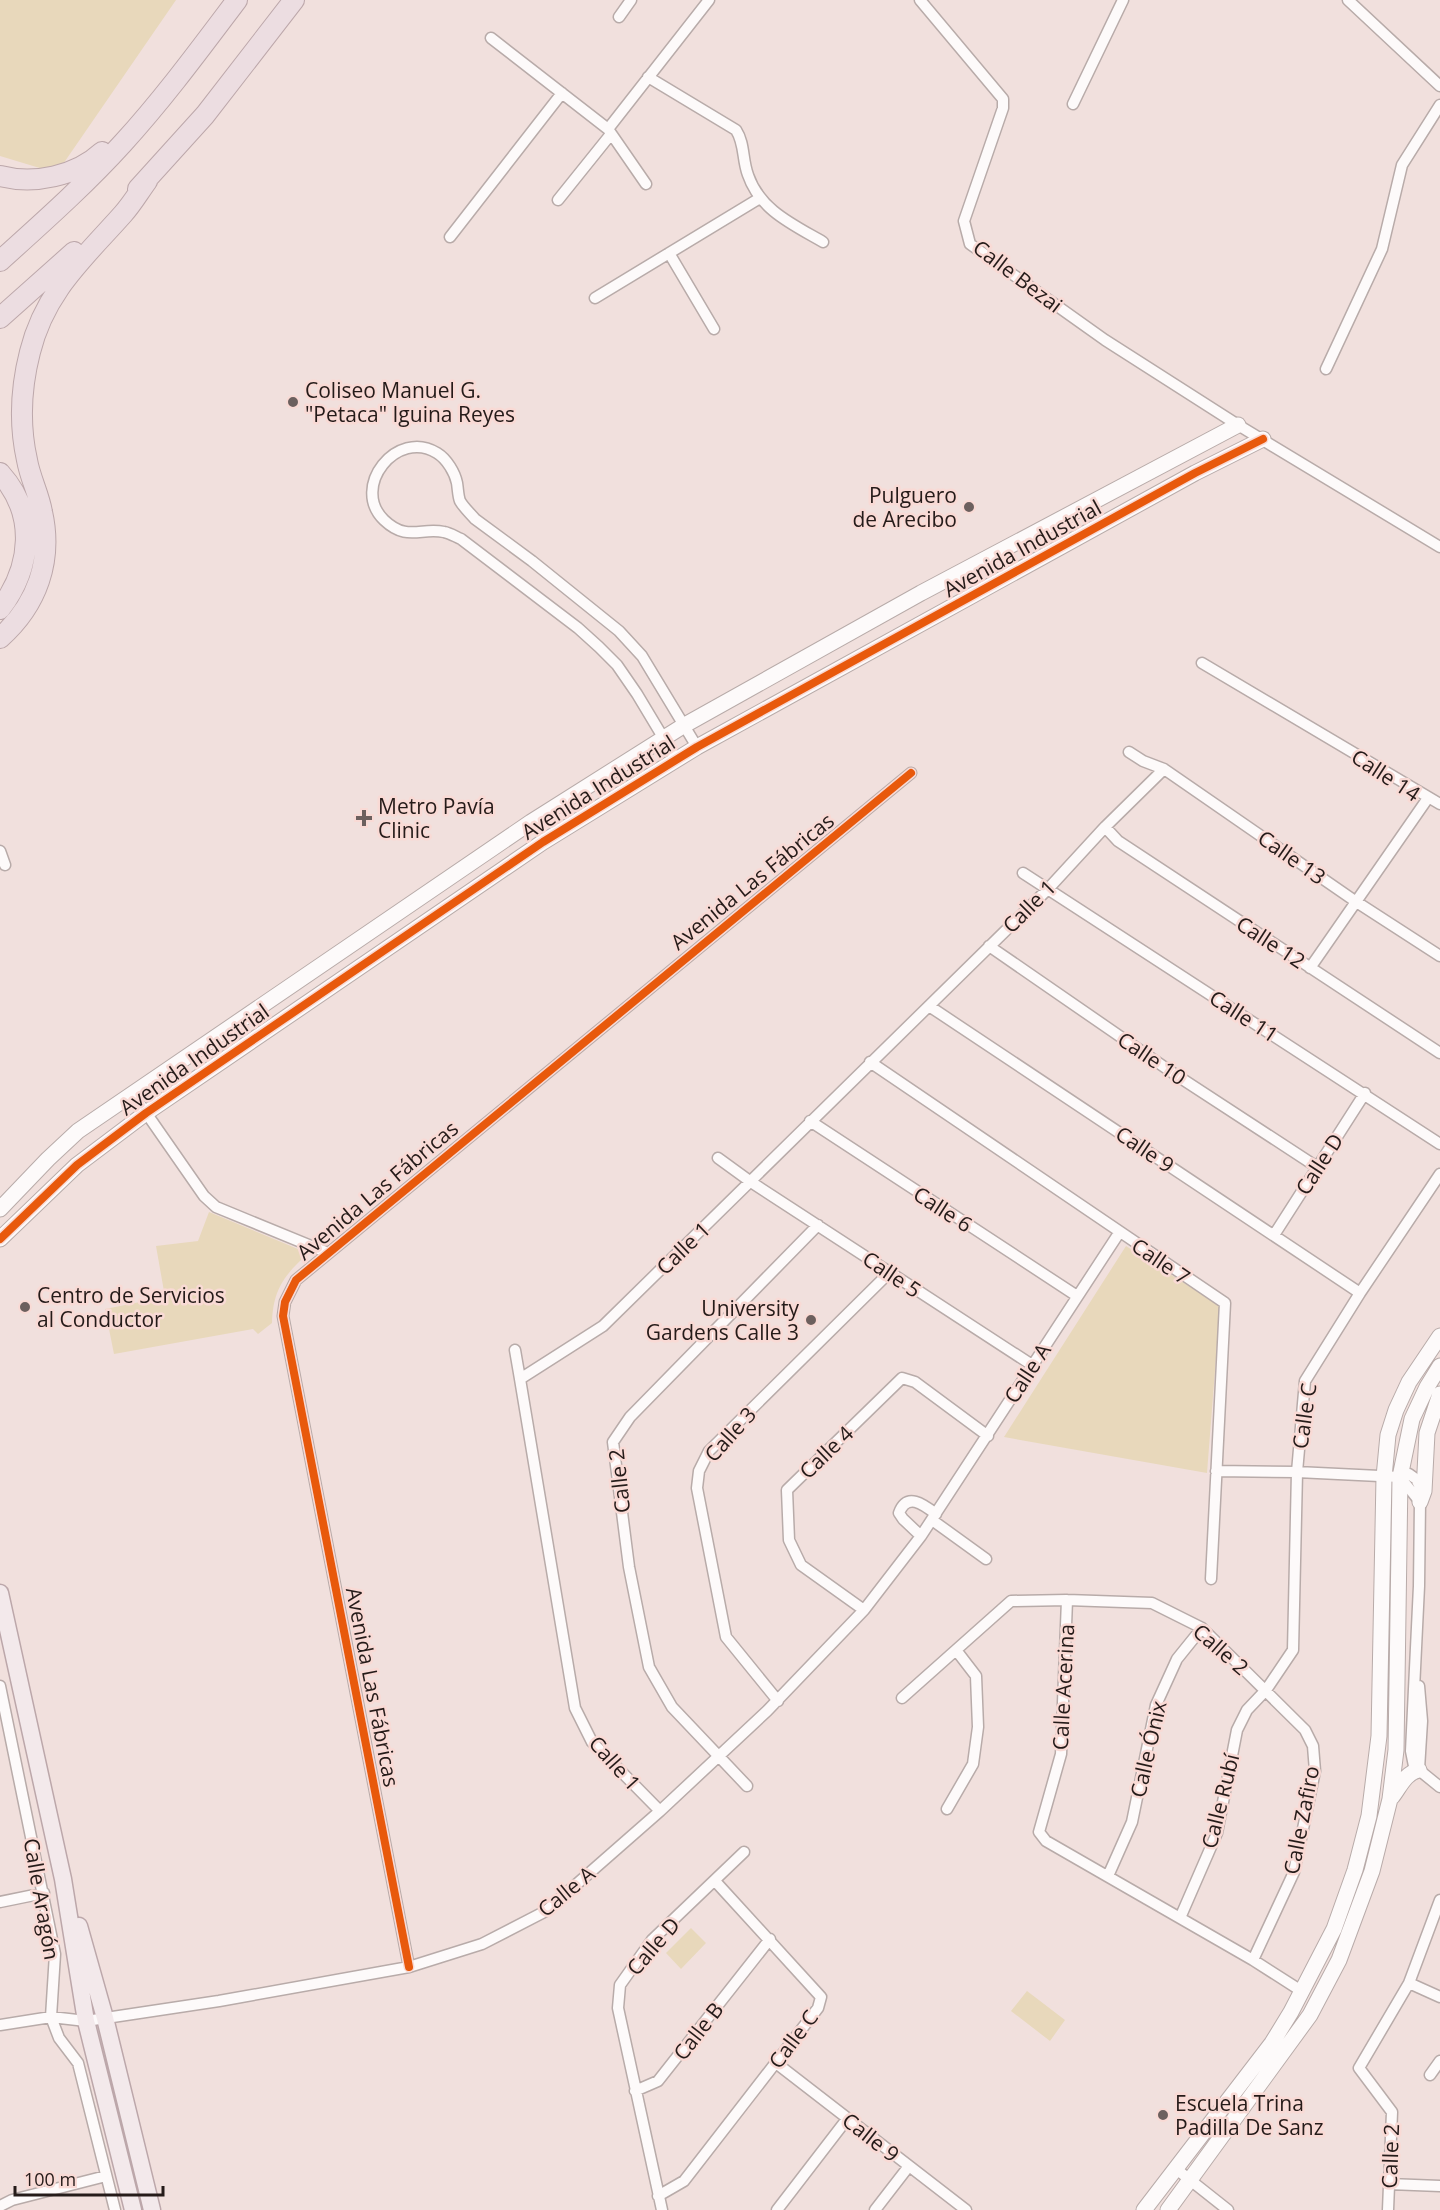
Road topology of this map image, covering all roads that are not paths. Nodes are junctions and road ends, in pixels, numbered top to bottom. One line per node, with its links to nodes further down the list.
1 (237, 0): 13 (highway)
2 (294, 0): 18 (highway)
3 (632, 0): 8 (street)
4 (709, 0): 10 (street)
5 (920, 0): 30 (street, Calle Bezai)
6 (1123, 0): 14 (street)
7 (1348, 0): 11 (street)
8 (619, 17)
9 (491, 38): 12 (street)
10 (648, 77): 16 (street); 20 (street)
11 (1440, 86)
12 (562, 93): 16 (street); 22 (street)
13 (158, 102): 17 (highway); 25 (highway)
14 (1073, 104)
15 (1440, 105): 29 (street)
16 (610, 131): 19 (street); 21 (street)
17 (0, 176)
18 (147, 181): 27 (highway); 39 (highway)
19 (646, 184)
20 (760, 198): 23 (street); 24 (street)
21 (558, 200)
22 (450, 237)
23 (823, 242)
24 (669, 253): 26 (street); 28 (street)
25 (0, 261)
26 (595, 298)
27 (0, 318)
28 (714, 329)
29 (1326, 369)
30 (1238, 425): 31 (street); 32 (street, Avenida Industrial)
31 (1263, 439): 34 (street, Avenida Industrial); 35 (street)
32 (1185, 453): 34 (street); 36 (street, Avenida Industrial)
33 (0, 473): 37 (highway)
34 (1195, 473): 38 (street, Avenida Industrial)
35 (1440, 547)
36 (921, 593): 38 (street); 41 (street, Avenida Industrial)
37 (0, 609)
38 (933, 618): 43 (street, Avenida Industrial)
39 (0, 639)
40 (1202, 663): 48 (street, Calle 14)
41 (683, 726): 42 (street, Avenida Industrial); 42 (street); 43 (street)
42 (663, 738): 45 (street); 62 (street, Avenida Industrial)
43 (697, 747): 45 (street, Avenida Industrial)
44 (1129, 752): 46 (street, Calle 13)
45 (676, 759): 64 (street, Avenida Industrial)
46 (1164, 769): 50 (street, Calle 1); 55 (street, Calle 13)
47 (911, 773): 76 (street, Avenida Las Fábricas)
48 (1428, 798): 49 (street); 55 (street, Calle 14)
49 (1440, 804)
50 (1105, 827): 54 (street, Calle 1); 58 (street, Calle 12)
51 (0, 851): 52 (street)
52 (5, 865)
53 (1023, 873): 54 (street, Calle 11)
54 (1048, 889): 56 (street, Calle 1); 63 (street, Calle 11)
55 (1355, 901): 57 (street, Calle 13); 58 (street, Calle 14)
56 (988, 946): 59 (street, Calle 1); 68 (street, Calle 10)
57 (1440, 956)
58 (1310, 968): 60 (street, Calle 12)
59 (929, 1006): 61 (street, Calle 1); 74 (street, Calle 9)
60 (1440, 1053)
61 (870, 1062): 65 (street, Calle 1); 73 (street, Calle 7)
62 (133, 1094): 64 (street); 71 (street, Avenida Industrial)
63 (1365, 1094): 66 (street, Calle 11); 68 (street, Calle D)
64 (146, 1113): 75 (street, Avenida Industrial); 76 (street)
65 (810, 1121): 70 (street, Calle 1); 79 (street, Calle 6)
66 (1440, 1144)
67 (718, 1158): 70 (street, Calle 5)
68 (1317, 1167): 74 (street, Calle D)
69 (1440, 1174): 78 (street, Calle C)
70 (751, 1182): 72 (street, Calle 5); 84 (street, Calle 1)
71 (0, 1209)
72 (818, 1225): 77 (street, Calle 5); 105 (street, Calle 2)
73 (1119, 1233): 79 (street, Calle A); 87 (street, Calle 7)
74 (1274, 1235): 78 (street, Calle 9)
75 (0, 1239)
76 (328, 1253): 122 (street, Avenida Las Fábricas)
77 (889, 1273): 82 (street, Calle 5); 104 (street, Calle 3)
78 (1360, 1293): 88 (street, Calle C)
79 (1077, 1296): 82 (street, Calle A)
80 (1440, 1336): 89 (street)
81 (515, 1350): 84 (street)
82 (1032, 1365): 86 (street, Calle A)
83 (1440, 1366): 90 (street)
84 (520, 1379): 111 (street, Calle 1)
85 (1440, 1394): 91 (street)
86 (988, 1436): 92 (street, Calle A); 98 (street, Calle 4)
87 (1216, 1471): 88 (street); 95 (street, Calle 7)
88 (1297, 1472): 89 (street); 102 (street, Calle C)
89 (1384, 1477): 90 (street); 124 (street)
90 (1400, 1477): 91 (street); 109 (street)
91 (1420, 1502): 106 (street)
92 (934, 1517): 93 (street, Calle A); 93 (street); 94 (street)
93 (921, 1536): 98 (street, Calle A)
94 (986, 1559)
95 (1211, 1579)
96 (0, 1593): 114 (main road)
97 (1067, 1600): 99 (street, Calle 2); 100 (street); 113 (street, Calle Acerina)
98 (864, 1610): 104 (street, Calle A)
99 (1202, 1628): 102 (street, Calle 2); 113 (street, Calle Ónix)
100 (956, 1650): 103 (street); 110 (street)
101 (0, 1686): 116 (street, Calle Aragón)
102 (1266, 1690): 119 (street, Calle Rubí); 121 (street, Calle Zafiro)
103 (902, 1698)
104 (778, 1701): 105 (street, Calle A)
105 (719, 1756): 107 (street, Calle 2); 111 (street, Calle A)
106 (1419, 1770): 108 (street); 109 (street)
107 (747, 1786)
108 (1440, 1787)
109 (1390, 1799): 138 (street)
110 (947, 1809)
111 (660, 1811): 122 (street, Calle A)
112 (744, 1852): 115 (street, Calle D)
113 (1108, 1876): 119 (street)
114 (63, 1879): 127 (main road); 128 (main road)
115 (715, 1881): 120 (street, Calle C); 133 (street, Calle D)
116 (44, 1893): 118 (street); 126 (street, Calle Aragón)
117 (1440, 1900): 123 (street, Calle 2)
118 (0, 1902)
119 (1180, 1918): 121 (street)
120 (770, 1939): 131 (street, Calle C); 133 (street, Calle B)
121 (1253, 1960): 124 (street)
122 (409, 1967): 127 (street, Calle A)
123 (1409, 1983): 125 (street); 139 (street, Calle 2)
124 (1303, 1992): 136 (street)
125 (1440, 1997)
126 (51, 2017): 128 (street, Calle A); 129 (street, Calle A); 137 (street, Calle Aragón)
127 (105, 2018): 128 (street, Calle A); 145 (main road)
128 (86, 2021): 144 (main road)
129 (0, 2025)
130 (1440, 2061): 132 (street)
131 (776, 2063): 134 (street, Calle 9); 141 (street, Calle C)
132 (1430, 2075)
133 (635, 2091): 141 (street)
134 (847, 2119): 135 (street, Calle 9); 147 (street)
135 (909, 2166): 148 (street); 149 (street, Calle 9)
136 (1175, 2168): 138 (street); 150 (street)
137 (106, 2176): 142 (street); 143 (street, Calle Aragón)
138 (1190, 2180): 151 (street); 152 (street)
139 (1389, 2184): 140 (street); 153 (street, Calle 2)
140 (1440, 2186)
141 (658, 2196): 146 (street)
142 (0, 2206)
143 (115, 2210)
144 (133, 2210)
145 (152, 2210)
146 (663, 2210)
147 (777, 2210)
148 (875, 2210)
149 (966, 2210)
150 (1144, 2210)
151 (1168, 2210)
152 (1228, 2210)
153 (1388, 2210)

